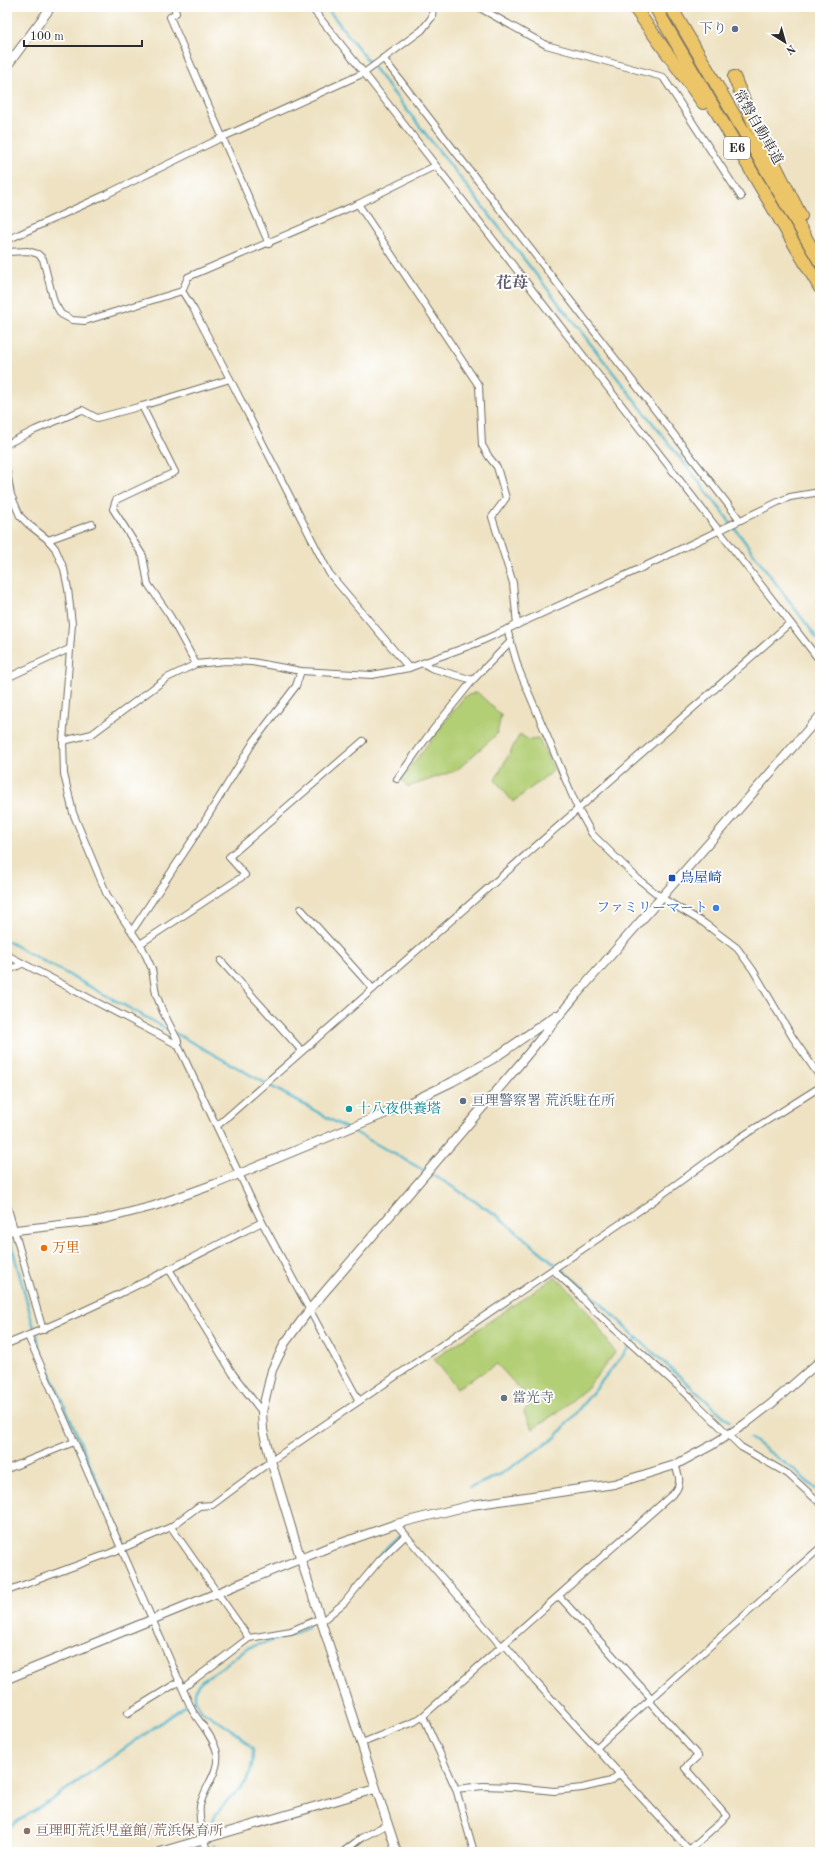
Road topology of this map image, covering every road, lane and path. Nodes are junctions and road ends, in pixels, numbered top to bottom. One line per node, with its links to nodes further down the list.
1 (51, 7): 10 (street)
2 (174, 7): 13 (street)
3 (311, 7): 11 (street)
4 (433, 7): 9 (street)
5 (478, 7): 15 (street)
6 (634, 7): 17 (highway)
7 (655, 7): 17 (highway, 常磐自動車道 / E6)
8 (671, 7): 22 (highway, 常磐自動車道 / E6)
9 (383, 58): 11 (street); 30 (street)
10 (7, 66)
11 (364, 73): 13 (street); 14 (street)
12 (734, 77): 20 (highway)
13 (223, 137): 18 (street); 19 (street)
14 (435, 166): 16 (street); 32 (street)
15 (741, 197)
16 (358, 204): 19 (street); 35 (street)
17 (774, 211): 23 (highway, 常磐自動車道 / E6)
18 (7, 240)
19 (269, 244): 24 (street)
20 (820, 250)
21 (7, 252): 24 (street)
22 (820, 262)
23 (820, 288)
24 (182, 291): 25 (street)
25 (230, 379): 26 (street); 42 (street)
26 (142, 406): 27 (street); 41 (street)
27 (7, 444)
28 (7, 472): 33 (street)
29 (820, 492): 30 (street)
30 (740, 520): 32 (street)
31 (92, 524): 33 (street)
32 (719, 530): 34 (street); 35 (street)
33 (48, 540): 38 (street)
34 (790, 623): 39 (street); 50 (street)
35 (517, 625): 36 (street)
36 (507, 629): 37 (street); 40 (street)
37 (511, 641): 45 (street); 50 (street)
38 (69, 649): 44 (street); 47 (street)
39 (820, 661)
40 (423, 663): 42 (street); 45 (street)
41 (196, 664): 43 (street); 47 (street)
42 (408, 668): 43 (street)
43 (302, 672): 53 (street)
44 (7, 678)
45 (473, 680): 49 (street)
46 (820, 716): 51 (street)
47 (63, 741): 53 (street)
48 (363, 741): 54 (street)
49 (396, 779)
50 (578, 809): 51 (street); 59 (street)
51 (662, 898): 60 (street); 63 (street)
52 (301, 909): 59 (street)
53 (132, 931): 54 (street)
54 (140, 944): 61 (street)
55 (7, 955): 57 (street)
56 (221, 962): 62 (street)
57 (22, 964): 58 (street); 61 (street)
58 (7, 971)
59 (372, 989): 62 (street)
60 (565, 1009): 66 (street); 72 (street)
61 (178, 1043): 65 (street)
62 (302, 1051): 65 (street)
63 (820, 1077)
64 (820, 1087): 71 (street)
65 (217, 1126): 66 (street)
66 (238, 1174): 68 (street); 69 (street)
67 (7, 1205): 69 (street)
68 (262, 1222): 70 (street); 72 (street)
69 (11, 1230): 73 (street)
70 (169, 1269): 73 (street); 78 (street)
71 (554, 1269): 77 (street); 79 (street)
72 (310, 1309): 77 (street); 78 (street)
73 (43, 1330): 74 (street)
74 (28, 1336): 75 (street); 80 (street)
75 (7, 1344)
76 (820, 1361): 79 (street)
77 (359, 1401): 81 (street)
78 (262, 1412): 81 (street)
79 (728, 1435): 82 (street); 84 (street)
80 (74, 1442): 83 (street); 89 (street)
81 (271, 1461): 86 (street); 90 (street)
82 (674, 1465): 85 (street); 93 (street)
83 (7, 1469)
84 (820, 1503)
85 (396, 1524): 87 (street); 90 (street)
86 (172, 1527): 89 (street); 92 (street)
87 (403, 1537): 95 (street); 97 (street)
88 (820, 1548): 101 (street)
89 (121, 1549): 91 (street); 94 (street)
90 (301, 1560): 92 (street); 95 (street)
91 (7, 1591)
92 (218, 1593): 94 (street); 96 (street)
93 (559, 1596): 97 (street); 101 (street)
94 (154, 1619): 98 (street); 99 (street)
95 (322, 1619): 96 (street); 104 (street)
96 (249, 1638): 100 (street)
97 (504, 1646): 103 (street); 105 (street)
98 (7, 1678)
99 (180, 1681): 100 (street); 102 (street)
100 (183, 1688): 110 (street)
101 (650, 1700): 105 (street); 111 (street)
102 (128, 1713)
103 (423, 1716): 104 (street); 108 (street)
104 (362, 1743): 107 (street)
105 (597, 1747): 106 (street)
106 (620, 1773): 108 (street); 111 (street)
107 (375, 1789): 109 (street); 110 (street)
108 (456, 1789): 116 (street)
109 (388, 1824): 114 (street); 115 (street)
110 (204, 1839): 112 (street); 113 (street)
111 (690, 1851)
112 (160, 1852)
113 (207, 1852)
114 (343, 1852)
115 (397, 1852)
116 (474, 1852)

